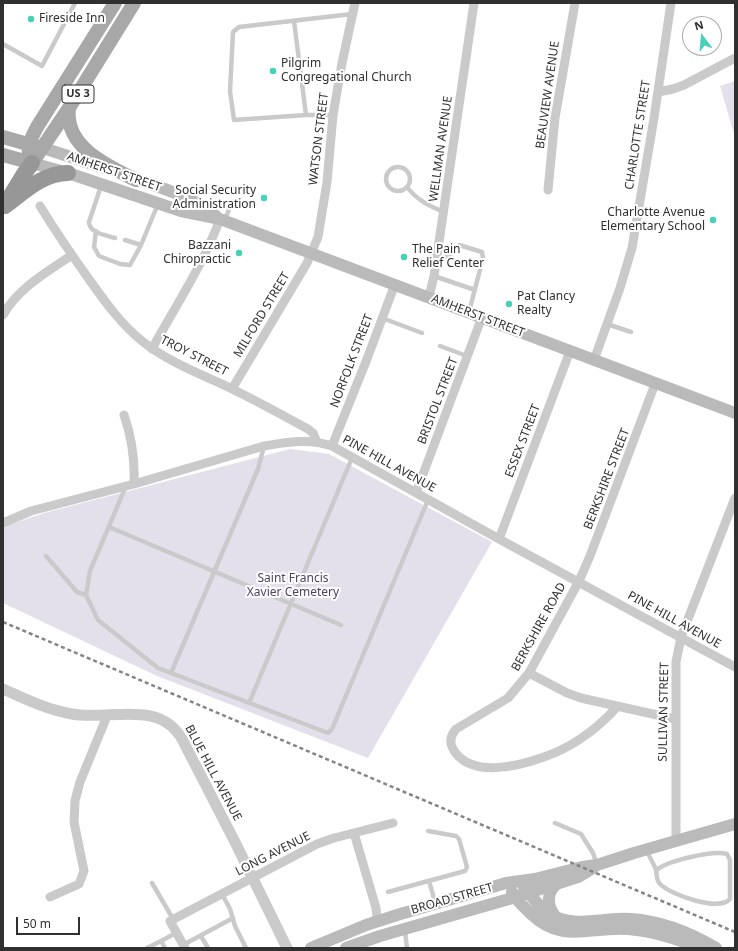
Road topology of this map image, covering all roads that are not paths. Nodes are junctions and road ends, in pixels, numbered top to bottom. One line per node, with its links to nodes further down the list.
1 (75, 3): 10 (lane)
2 (115, 3): 17 (main road, US 3)
3 (134, 3): 13 (main road, US 3)
4 (355, 3): 8 (street, WATSON STREET)
5 (474, 3): 29 (street, WELLMAN AVENUE)
6 (575, 3): 24 (street, BEAUVIEW AVENUE)
7 (671, 3): 12 (street, CHARLOTTE STREET)
8 (352, 14): 9 (lane); 15 (street, WATSON STREET)
9 (294, 20): 14 (lane); 14 (lane)
10 (3, 44)
11 (735, 58): 12 (street)
12 (658, 92): 46 (street, CHARLOTTE STREET)
13 (69, 108): 17 (main road, US 3); 21 (main road)
14 (306, 115): 15 (lane)
15 (333, 115): 35 (street, WATSON STREET)
16 (3, 137): 17 (main road, AMHERST STREET)
17 (36, 146): 19 (main road, US 3); 21 (main road, AMHERST STREET)
18 (3, 155): 19 (main road, AMHERST STREET)
19 (32, 163): 20 (main road, AMHERST STREET); 28 (highway, US 3)
20 (68, 173): 22 (main road, AMHERST STREET); 28 (highway)
21 (136, 180): 30 (main road, AMHERST STREET)
22 (101, 184): 26 (main road, AMHERST STREET); 31 (lane)
23 (407, 187): 23 (lane); 29 (lane)
24 (548, 190)
25 (232, 201): 30 (lane)
26 (159, 203): 30 (main road, AMHERST STREET); 34 (lane)
27 (40, 206): 36 (street, TROY STREET)
28 (4, 207)
29 (444, 212): 37 (street, WELLMAN AVENUE)
30 (222, 220): 35 (main road, AMHERST STREET); 50 (street)
31 (96, 231): 32 (lane); 34 (lane)
32 (115, 238)
33 (125, 240): 34 (lane)
34 (141, 245)
35 (312, 254): 39 (main road, AMHERST STREET); 55 (street, MILFORD STREET)
36 (72, 255): 43 (street); 50 (street, TROY STREET)
37 (437, 257): 38 (street, WELLMAN AVENUE); 40 (lane)
38 (434, 276): 40 (lane); 41 (street, WELLMAN AVENUE)
39 (395, 284): 41 (main road, AMHERST STREET); 45 (street, NORFOLK STREET)
40 (475, 290): 42 (lane)
41 (429, 297): 42 (main road, AMHERST STREET)
42 (469, 312): 44 (main road, AMHERST STREET)
43 (3, 315)
44 (482, 317): 51 (main road, AMHERST STREET); 52 (street, BRISTOL STREET)
45 (382, 318): 48 (lane); 60 (street, NORFOLK STREET)
46 (607, 324): 47 (lane); 53 (street, CHARLOTTE STREET)
47 (631, 332)
48 (422, 333)
49 (440, 346): 52 (lane)
50 (152, 349): 55 (street, TROY STREET)
51 (570, 351): 53 (main road, AMHERST STREET); 68 (street, ESSEX STREET)
52 (467, 356): 63 (street, BRISTOL STREET)
53 (594, 360): 54 (main road, AMHERST STREET)
54 (656, 384): 56 (main road, AMHERST STREET); 71 (street, BERKSHIRE STREET)
55 (232, 388): 58 (street, TROY STREET)
56 (735, 413)
57 (124, 415): 62 (street)
58 (317, 442): 59 (street, PINE HILL AVENUE); 60 (street, PINE HILL AVENUE)
59 (264, 446): 62 (street, PINE HILL AVENUE); 70 (lane)
60 (332, 446): 61 (street, PINE HILL AVENUE)
61 (352, 458): 63 (street, PINE HILL AVENUE); 73 (lane)
62 (130, 485): 66 (street, PINE HILL AVENUE); 67 (lane)
63 (416, 493): 65 (street, PINE HILL AVENUE)
64 (735, 498): 75 (street, SULLIVAN STREET)
65 (428, 500): 68 (street, PINE HILL AVENUE); 80 (lane)
66 (3, 523)
67 (109, 527): 70 (lane); 72 (lane)
68 (498, 539): 71 (street, PINE HILL AVENUE)
69 (46, 556): 72 (lane)
70 (214, 571): 73 (lane); 78 (lane)
71 (578, 581): 75 (street, PINE HILL AVENUE); 77 (street, BERKSHIRE ROAD)
72 (86, 595): 78 (lane)
73 (290, 603): 74 (lane); 80 (lane)
74 (341, 625)
75 (681, 637): 76 (street, PINE HILL AVENUE); 83 (street, SULLIVAN STREET)
76 (735, 667)
77 (529, 673): 81 (street); 81 (street, BERKSHIRE ROAD)
78 (171, 674): 80 (lane)
79 (3, 689): 82 (street, BLUE HILL AVENUE)
80 (249, 703)
81 (617, 707): 83 (street)
82 (108, 716): 93 (street, BLUE HILL AVENUE); 101 (street)
83 (675, 719): 89 (street, SULLIVAN STREET)
84 (393, 823): 88 (street, LONG AVENUE)
85 (555, 824): 91 (lane)
86 (735, 824): 89 (main road, BROAD STREET)
87 (428, 831): 94 (lane)
88 (354, 833): 93 (street, LONG AVENUE); 107 (street)
89 (676, 840): 90 (main road, BROAD STREET)
90 (646, 849): 91 (main road, BROAD STREET); 92 (lane)
91 (597, 865): 95 (main road, BROAD STREET); 97 (main road, BROAD STREET)
92 (656, 871): 92 (lane)
93 (252, 878): 100 (street, LONG AVENUE); 118 (street, BLUE HILL AVENUE)
94 (429, 881): 98 (lane); 103 (lane)
95 (516, 881): 99 (main road); 102 (main road); 103 (main road, BROAD STREET)
96 (152, 883): 106 (lane)
97 (557, 884): 99 (main road, BROAD STREET); 104 (main road)
98 (388, 892)
99 (528, 893): 102 (main road, BROAD STREET); 104 (main road)
100 (222, 894): 105 (lane); 106 (street, LONG AVENUE)
101 (50, 897)
102 (516, 897): 108 (main road, BROAD STREET); 121 (main road)
103 (435, 904): 107 (main road, BROAD STREET)
104 (556, 917): 122 (main road)
105 (233, 918): 110 (lane); 117 (lane)
106 (171, 920): 109 (street)
107 (374, 922): 119 (main road, BROAD STREET)
108 (405, 929): 113 (main road, BROAD STREET); 120 (lane)
109 (176, 933): 111 (lane); 112 (street)
110 (201, 936): 112 (lane); 116 (lane)
111 (161, 941): 114 (lane); 115 (lane)
112 (184, 946)
113 (348, 947)
114 (147, 948)
115 (165, 948)
116 (208, 948)
117 (246, 948)
118 (287, 948)
119 (311, 948)
120 (407, 948)
121 (701, 948)
122 (716, 948)

